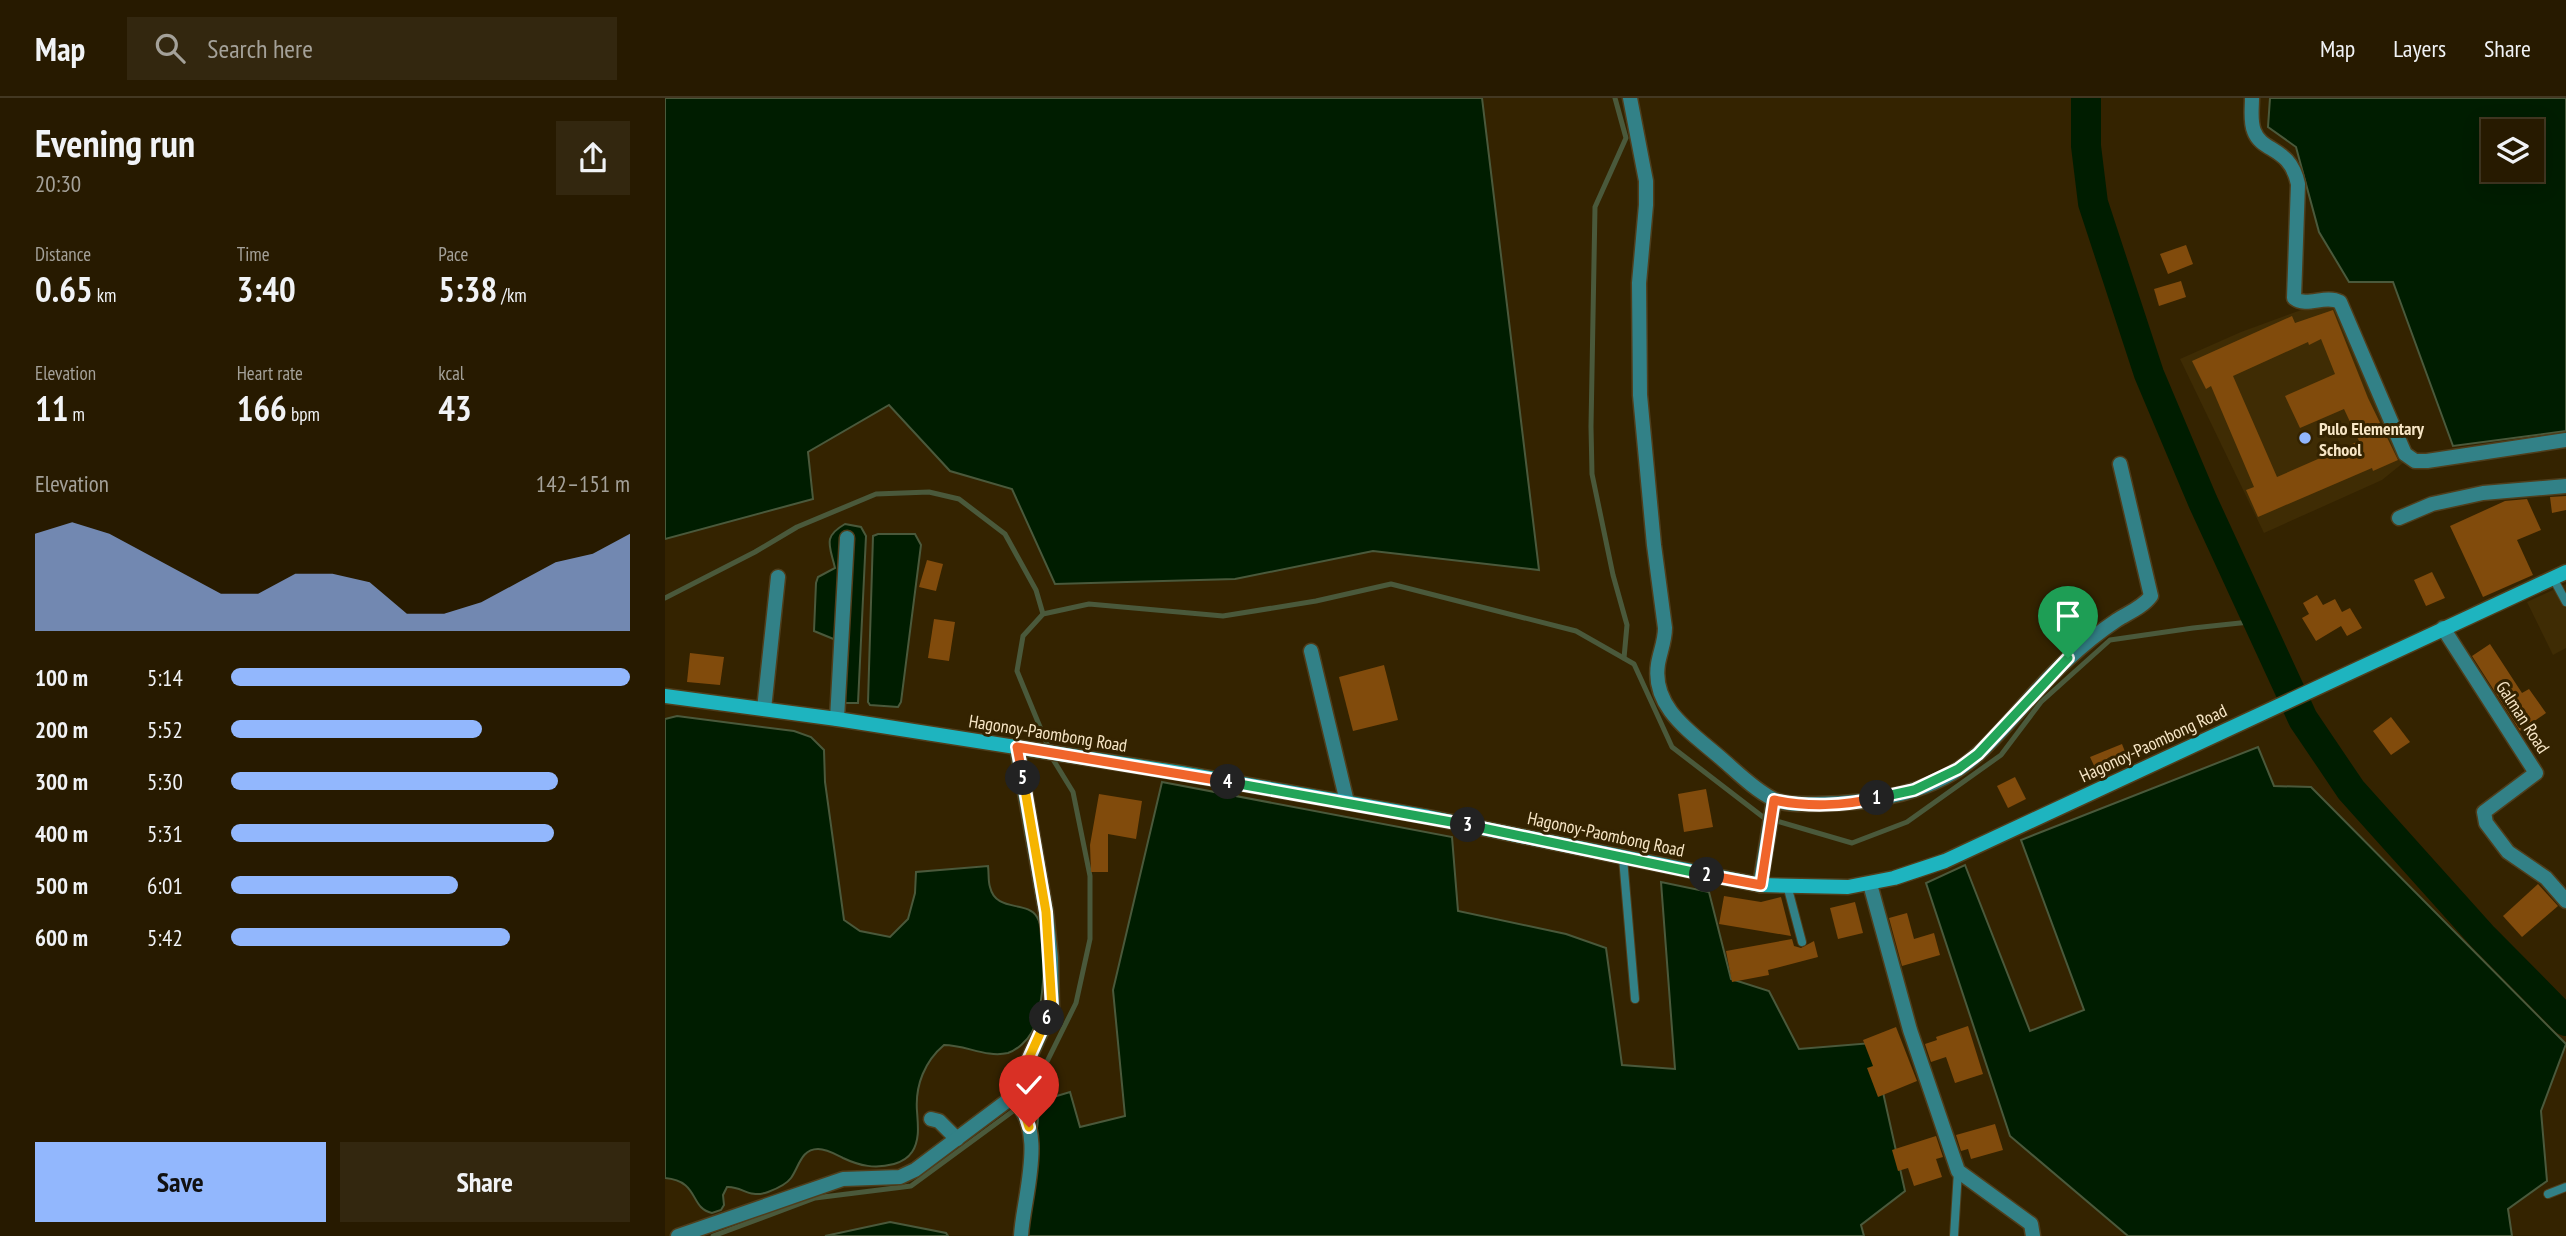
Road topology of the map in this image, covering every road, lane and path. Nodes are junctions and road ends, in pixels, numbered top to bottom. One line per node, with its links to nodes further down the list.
1 (1630, 98): 18 (street)
2 (2252, 98): 3 (street)
3 (2566, 440)
4 (2120, 464): 18 (street)
5 (2566, 486): 6 (street)
6 (2399, 518)
7 (847, 538): 15 (street)
8 (2560, 575): 10 (lane); 11 (main road, Hagonoy-Paombong Road)
9 (778, 577): 14 (street)
10 (2566, 602)
11 (2443, 628): 20 (main road, Hagonoy-Paombong Road); 23 (street, Galman Road)
12 (1311, 650): 17 (street)
13 (665, 696): 14 (main road, Hagonoy-Paombong Road)
14 (764, 709): 15 (main road, Hagonoy-Paombong Road)
15 (837, 719): 16 (main road, Hagonoy-Paombong Road)
16 (1024, 748): 17 (main road, Hagonoy-Paombong Road); 26 (street)
17 (1347, 803): 19 (main road, Hagonoy-Paombong Road)
18 (1773, 807): 21 (street)
19 (1623, 858): 21 (main road, Hagonoy-Paombong Road); 25 (lane)
20 (1870, 884): 22 (main road, Hagonoy-Paombong Road); 29 (street)
21 (1761, 885): 22 (main road, Hagonoy-Paombong Road)
22 (1787, 885): 24 (lane)
23 (2566, 901)
24 (1802, 942)
25 (1635, 999)
26 (1013, 1099): 28 (street); 33 (street)
27 (932, 1119): 28 (street)
28 (957, 1139): 32 (street)
29 (1958, 1171): 34 (lane); 35 (street)
30 (2566, 1187): 31 (lane)
31 (2548, 1194)
32 (678, 1236)
33 (1021, 1236)
34 (1954, 1236)
35 (2033, 1236)

